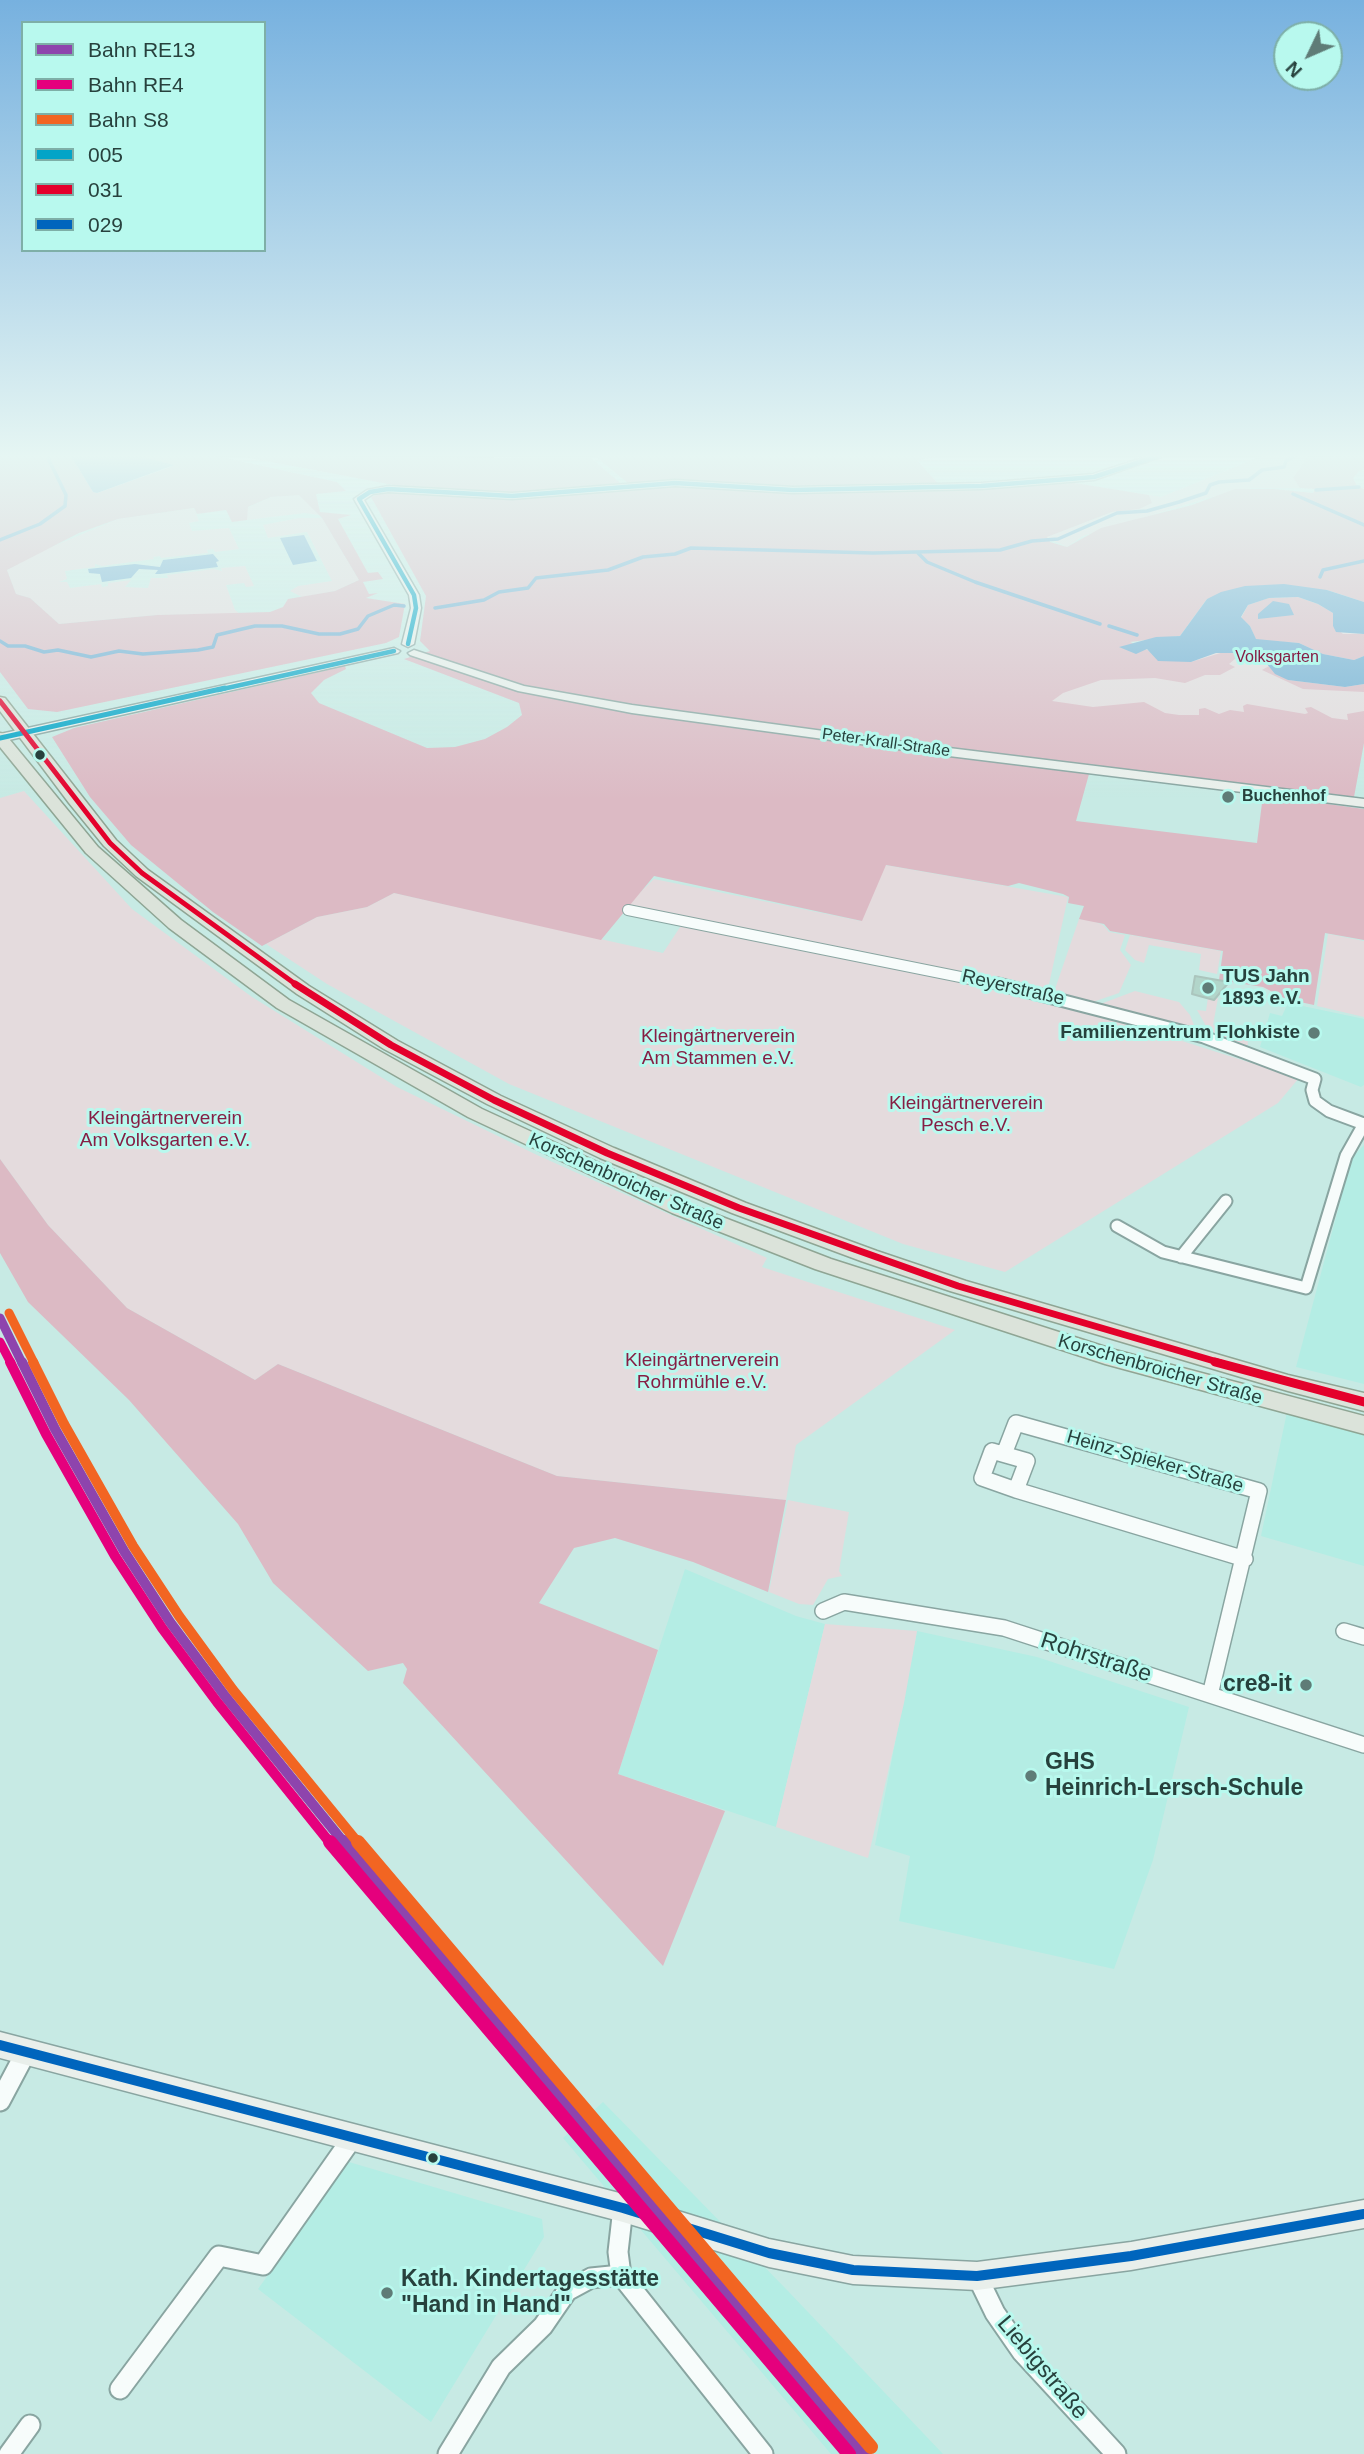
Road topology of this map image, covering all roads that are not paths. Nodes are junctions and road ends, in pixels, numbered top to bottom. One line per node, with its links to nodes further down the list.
1 (400, 571): 2 (street)
2 (411, 648): 4 (street, Peter-Krall-Straße); 5 (street, Peter-Krall-Straße)
3 (0, 701): 4 (main road, Korschenbroicher Straße)
4 (6, 736): 11 (main road, Korschenbroicher Straße); 12 (main road, Korschenbroicher Straße)
5 (1364, 803)
6 (628, 909): 7 (street, Reyerstraße)
7 (1364, 1124): 10 (street)
8 (1226, 1201): 10 (street)
9 (1117, 1226): 10 (street)
10 (1181, 1257)
11 (1364, 1402)
12 (1364, 1425)
13 (1004, 1454): 14 (street); 14 (street, Heinz-Spieker-Straße); 15 (street, Heinz-Spieker-Straße)
14 (1016, 1490): 15 (street, Heinz-Spieker-Straße)
15 (1244, 1559): 19 (street, Heinz-Spieker-Straße)
16 (823, 1611): 19 (street, Rohrstraße)
17 (1344, 1631): 18 (street)
18 (1364, 1637)
19 (1210, 1695): 20 (street, Rohrstraße)
20 (1364, 1745)
21 (13, 2048): 22 (street); 23 (street)
22 (0, 2101)
23 (353, 2136): 24 (street); 28 (street)
24 (623, 2208): 26 (street); 27 (street)
25 (1364, 2214): 27 (street)
26 (621, 2275): 31 (street); 32 (street)
27 (977, 2276): 33 (street, Liebigstraße)
28 (120, 2389)
29 (30, 2425): 30 (street)
30 (9, 2454)
31 (447, 2454)
32 (763, 2454)
33 (1116, 2454)

